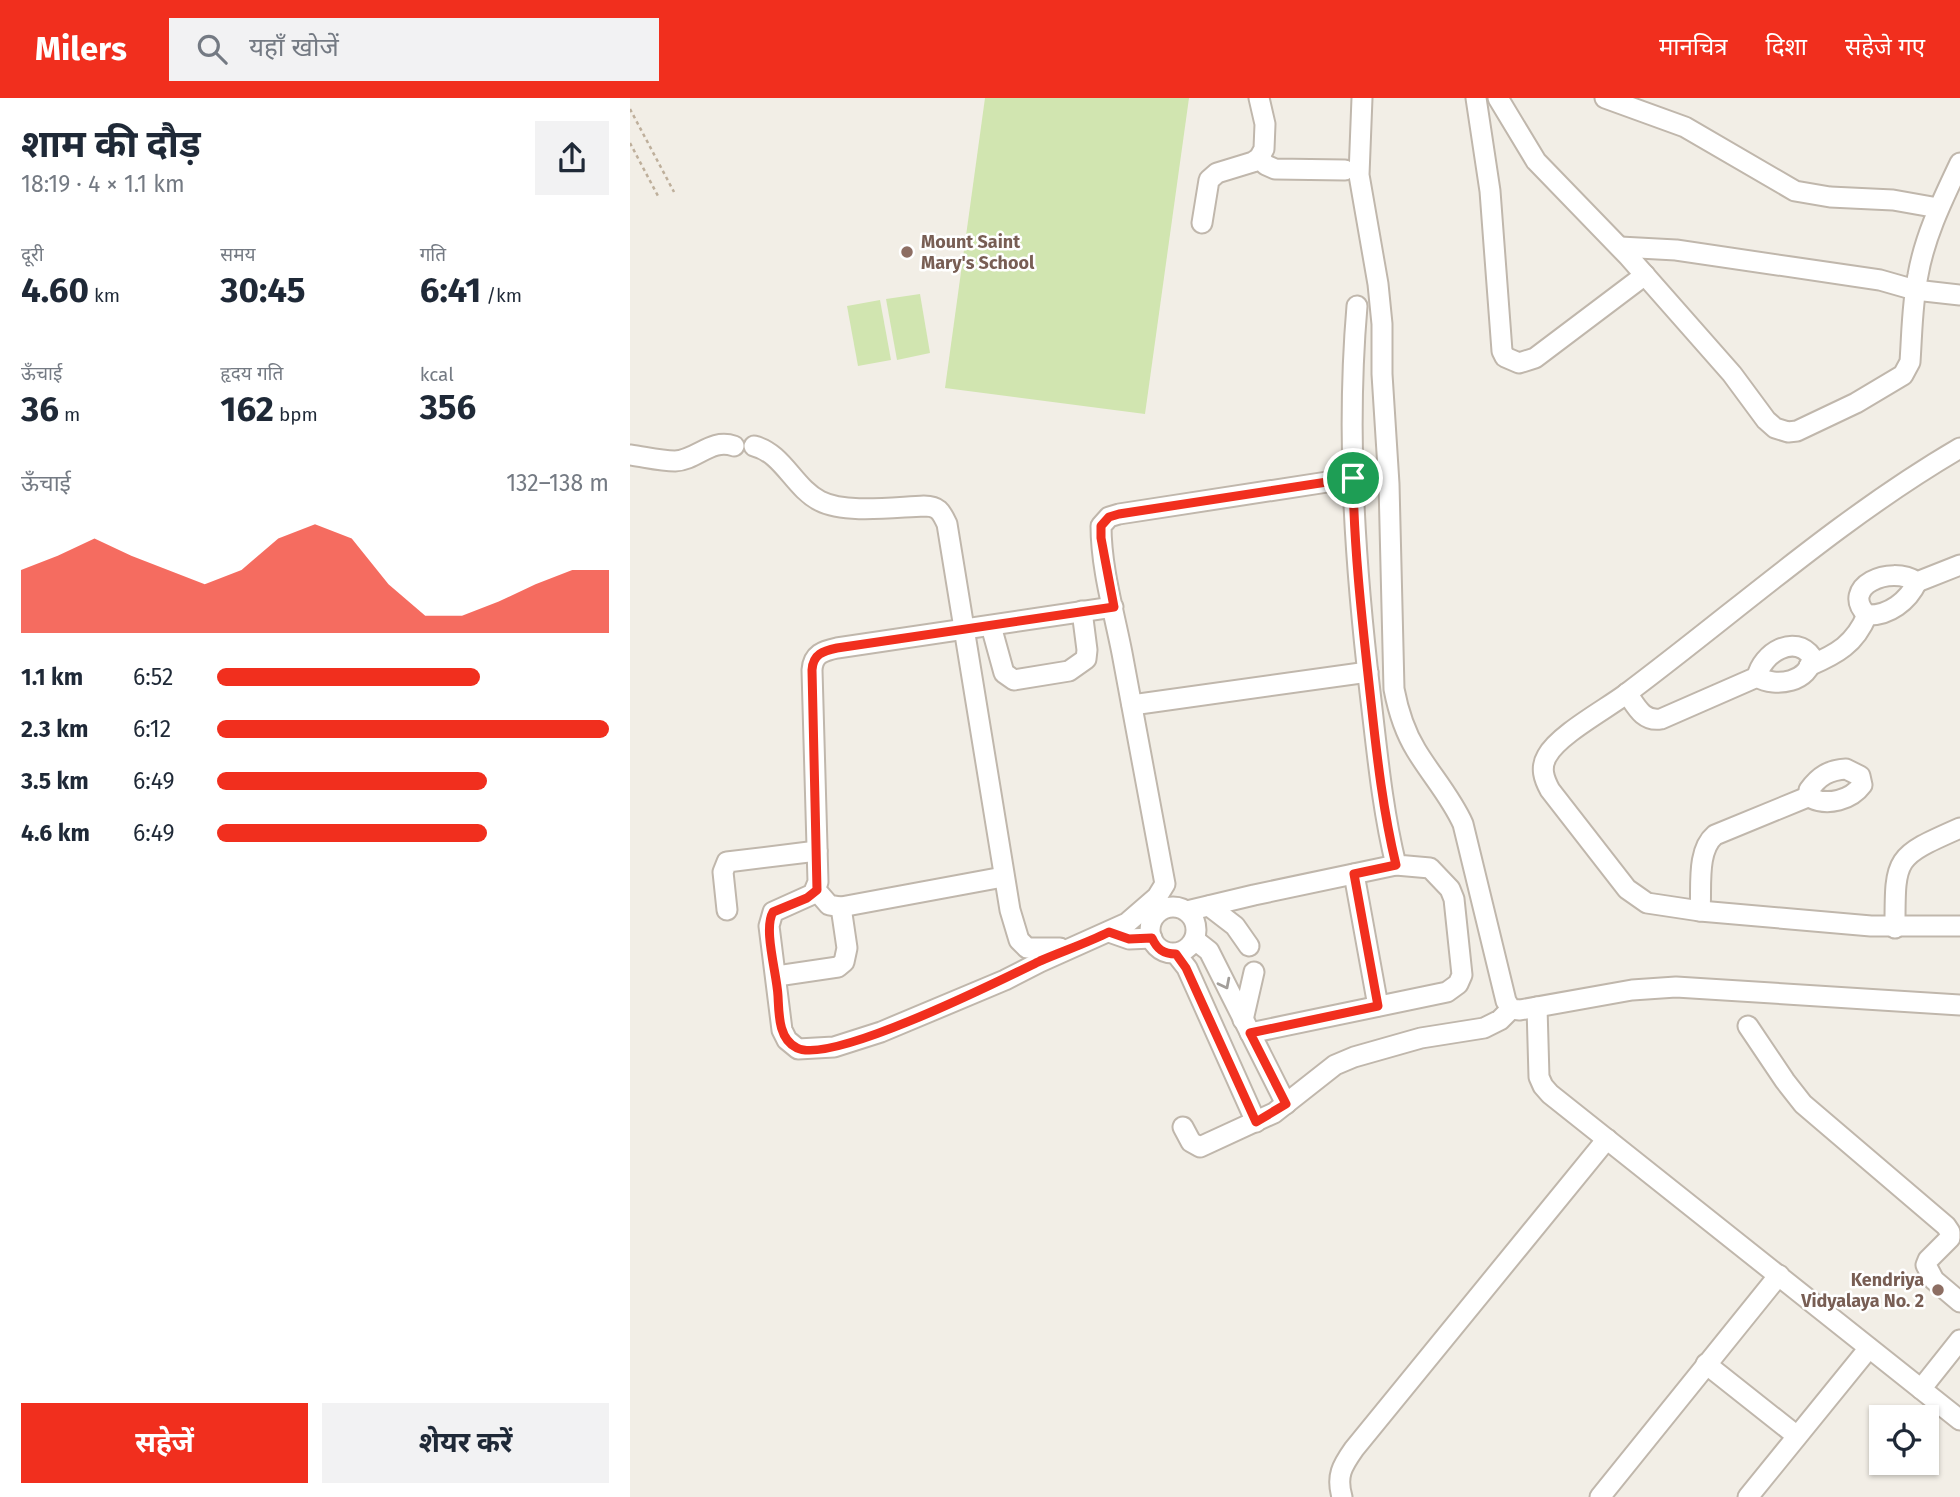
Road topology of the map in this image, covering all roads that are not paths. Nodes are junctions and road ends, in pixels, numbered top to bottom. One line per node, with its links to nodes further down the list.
1 (1259, 98): 6 (street)
2 (1362, 98): 58 (street)
3 (1476, 98): 12 (street)
4 (1498, 98): 11 (street)
5 (1605, 98): 9 (street)
6 (1259, 158): 8 (street); 10 (street)
7 (1960, 163): 9 (street)
8 (1345, 170)
9 (1938, 208): 13 (street)
10 (1202, 223)
11 (1620, 247): 12 (street); 13 (street)
12 (1645, 275): 13 (street)
13 (1915, 290): 14 (street)
14 (1960, 295)
15 (1357, 306): 20 (street)
16 (734, 446): 19 (street)
17 (754, 446): 27 (street)
18 (1960, 447): 31 (street)
19 (630, 455)
20 (1353, 478): 23 (street); 29 (street)
21 (1960, 565): 22 (street)
22 (1917, 582): 25 (street); 25 (street)
23 (1114, 607): 24 (street); 32 (street)
24 (1082, 611): 26 (street); 26 (street)
25 (1867, 615): 28 (street)
26 (991, 626): 27 (street)
27 (966, 630): 35 (street); 38 (street)
28 (1810, 666): 30 (street); 30 (street)
29 (1368, 673): 32 (street); 36 (street)
30 (1758, 677): 31 (street)
31 (1627, 693): 44 (street)
32 (1132, 705): 40 (street)
33 (1810, 796): 44 (street)
34 (1960, 828): 47 (street)
35 (817, 851): 39 (street); 43 (street)
36 (1396, 865): 37 (street); 56 (street)
37 (1354, 874): 41 (street); 56 (street)
38 (1003, 877): 42 (street); 51 (street)
39 (817, 890): 42 (street); 54 (street)
40 (1173, 903): 41 (street); 45 (street); 49 (street)
41 (1209, 906): 50 (street)
42 (841, 907): 54 (street)
43 (727, 910)
44 (1700, 911): 47 (street)
45 (1149, 923): 48 (street); 48 (street); 52 (street)
46 (1960, 926): 47 (street)
47 (1895, 928)
48 (1109, 932): 51 (street)
49 (1195, 940): 52 (street); 59 (street, one-way to 59)
50 (1249, 946)
51 (1073, 947): 54 (street)
52 (1176, 954): 62 (street)
53 (1254, 972): 59 (street)
54 (777, 976)
55 (1960, 1005): 57 (street)
56 (1378, 1006): 59 (street)
57 (1537, 1007): 58 (street); 64 (street)
58 (1511, 1009): 61 (street)
59 (1247, 1026): 61 (street)
60 (1748, 1026): 65 (street)
61 (1286, 1104): 62 (street)
62 (1256, 1122): 63 (street)
63 (1183, 1127)
64 (1607, 1139): 66 (street); 74 (street)
65 (1955, 1227): 67 (street)
66 (1779, 1275): 69 (street); 70 (street)
67 (1960, 1302)
68 (1960, 1340): 71 (street)
69 (1869, 1348): 71 (street); 73 (street)
70 (1706, 1364): 73 (street); 75 (street)
71 (1922, 1390): 72 (street)
72 (1960, 1420)
73 (1797, 1436): 76 (street)
74 (1342, 1497)
75 (1600, 1497)
76 (1748, 1497)

